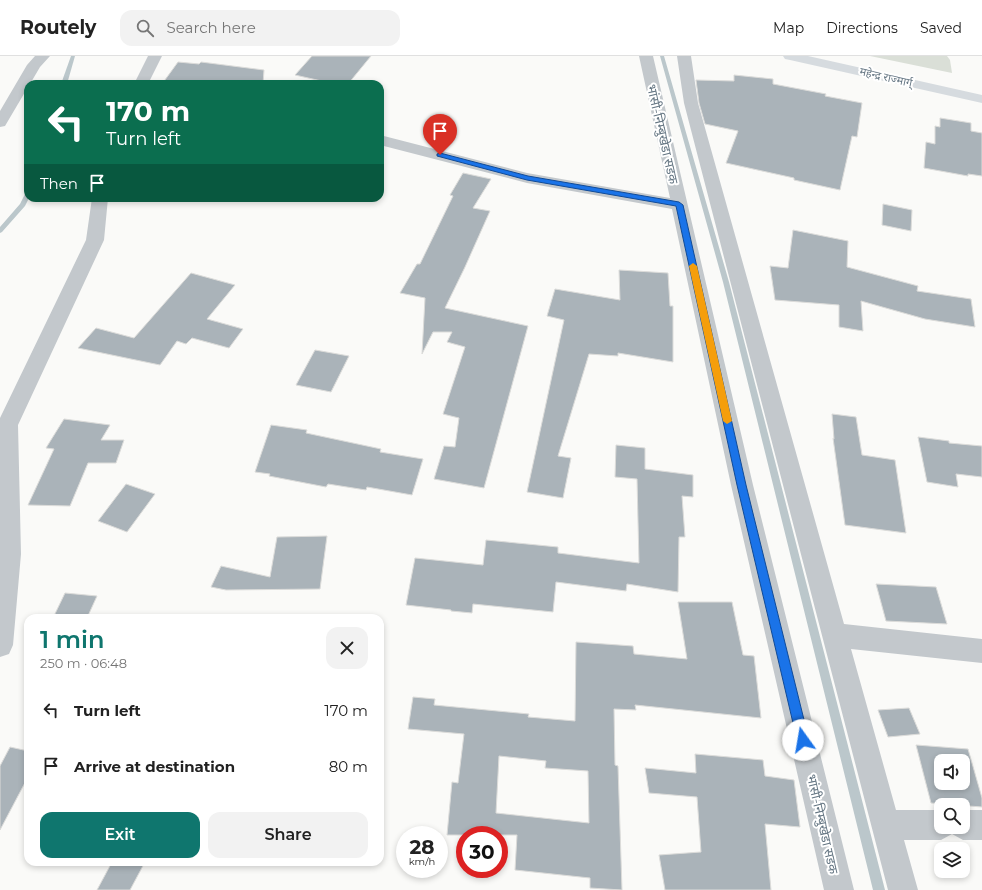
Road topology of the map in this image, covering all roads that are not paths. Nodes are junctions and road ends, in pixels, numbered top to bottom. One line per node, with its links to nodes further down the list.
1 (43, 56): 6 (street)
2 (155, 56): 7 (street)
3 (646, 56): 13 (street, भांसी-निम्बुखेडा सडक)
4 (684, 56): 14 (street)
5 (790, 56): 9 (main road, महेन्द्र राज्मार्ग्)
6 (25, 80)
7 (146, 80)
8 (24, 82): 10 (street)
9 (982, 99)
10 (0, 123)
11 (384, 141): 13 (street)
12 (100, 202): 15 (street)
13 (679, 205): 21 (street, भांसी-निम्बुखेडा सडक)
14 (834, 635): 16 (street); 17 (street)
15 (0, 644)
16 (982, 651)
17 (885, 825): 18 (street); 22 (street)
18 (934, 825)
19 (970, 825): 20 (street)
20 (982, 825)
21 (839, 890)
22 (903, 890)

